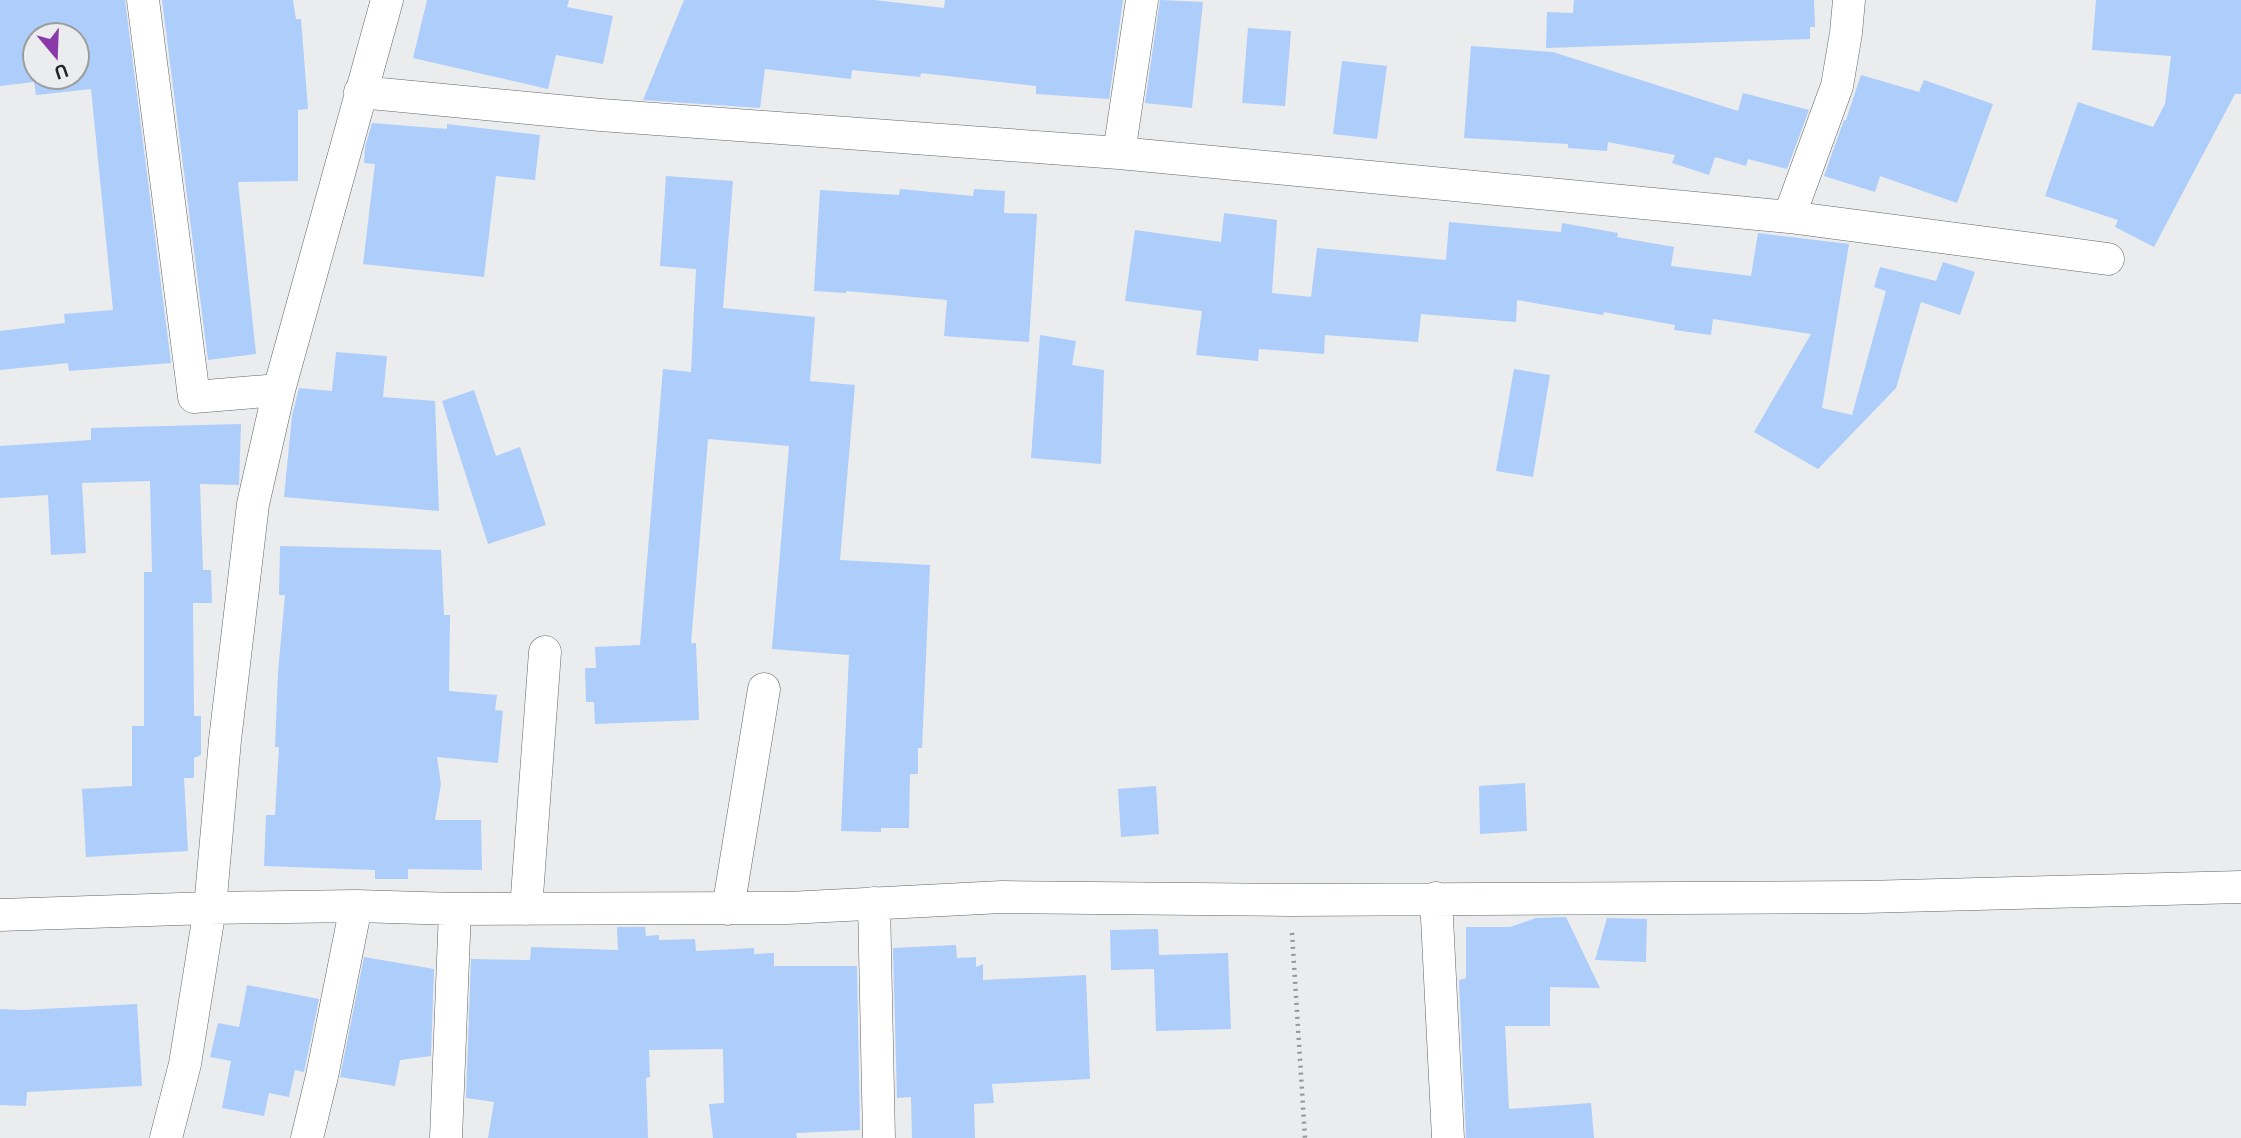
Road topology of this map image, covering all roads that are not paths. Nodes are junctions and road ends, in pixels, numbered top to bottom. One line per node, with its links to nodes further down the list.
1 (143, 0): 9 (street)
2 (387, 0): 5 (street)
3 (1142, 0): 6 (street)
4 (1849, 0): 7 (street)
5 (360, 92): 6 (street); 9 (street)
6 (1119, 153): 7 (street)
7 (1789, 217): 8 (street)
8 (2108, 259)
9 (279, 390): 16 (street)
10 (545, 652): 18 (street)
11 (764, 689): 19 (street)
12 (2241, 887): 13 (street)
13 (1436, 898): 14 (street); 25 (street)
14 (874, 903): 19 (street); 24 (street)
15 (356, 906): 16 (street); 17 (street); 22 (street)
16 (210, 908): 20 (street); 21 (street)
17 (455, 909): 18 (street); 23 (street)
18 (526, 909): 19 (street)
19 (728, 909)
20 (0, 915)
21 (166, 1138)
22 (307, 1138)
23 (446, 1138)
24 (879, 1138)
25 (1448, 1138)

